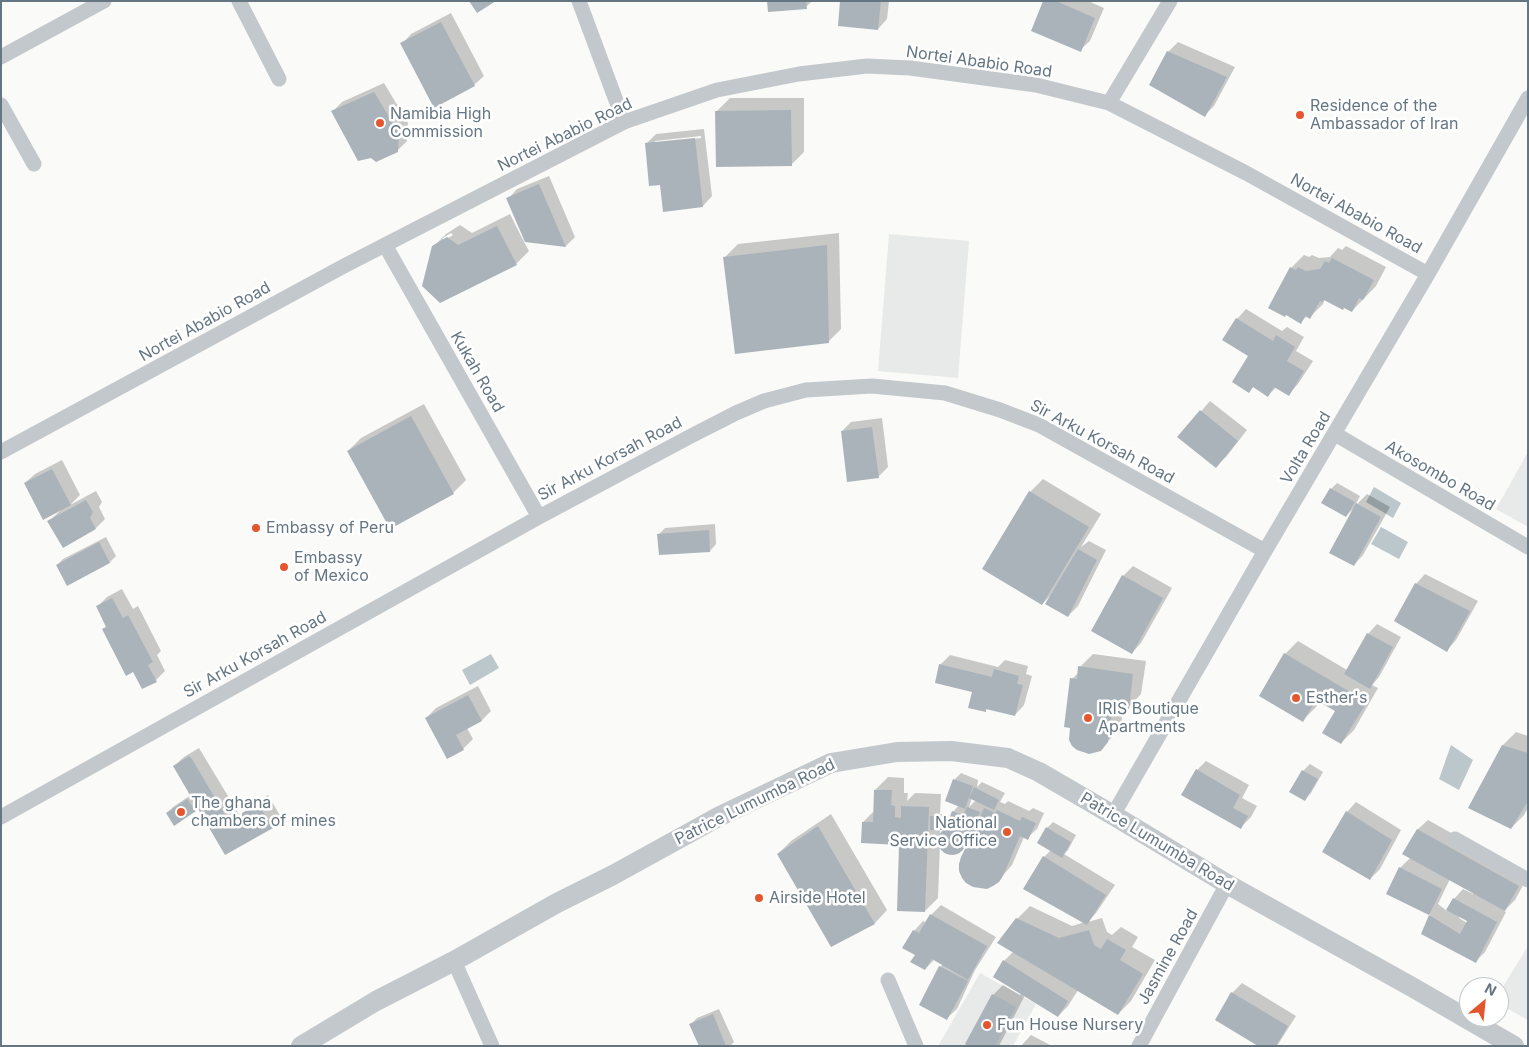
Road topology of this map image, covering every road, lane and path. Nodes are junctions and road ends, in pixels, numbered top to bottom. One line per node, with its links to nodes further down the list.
1 (104, 1): 5 (street)
2 (240, 1): 6 (street)
3 (579, 1): 10 (street)
4 (1170, 1): 8 (street)
5 (1, 56)
6 (279, 79)
7 (1528, 98): 11 (street, Volta Road)
8 (1109, 103): 10 (street, Nortei Ababio Road); 14 (street, Nortei Ababio Road)
9 (1, 105): 12 (street)
10 (624, 122): 13 (street, Nortei Ababio Road)
11 (1522, 122): 14 (street, Volta Road)
12 (34, 164)
13 (384, 245): 16 (street, Nortei Ababio Road); 17 (street, Kukah Road)
14 (1428, 274): 15 (street, Volta Road)
15 (1335, 434): 18 (street, Akosombo Road); 19 (street, Volta Road)
16 (1, 452)
17 (539, 517): 19 (street, Sir Arku Korsah Road); 21 (street, Sir Arku Korsah Road)
18 (1528, 547)
19 (1265, 551): 20 (street, Volta Road)
20 (1113, 815): 24 (street, Patrice Lumumba Road); 25 (street, Patrice Lumumba Road)
21 (1, 817)
22 (1455, 838): 23 (street)
23 (1528, 880)
24 (1227, 884): 30 (street, Jasmine Road); 31 (street, Patrice Lumumba Road)
25 (454, 961): 27 (street, Patrice Lumumba Road); 28 (street)
26 (888, 980): 29 (street)
27 (301, 1046)
28 (492, 1046)
29 (916, 1046)
30 (1139, 1046)
31 (1514, 1046)

